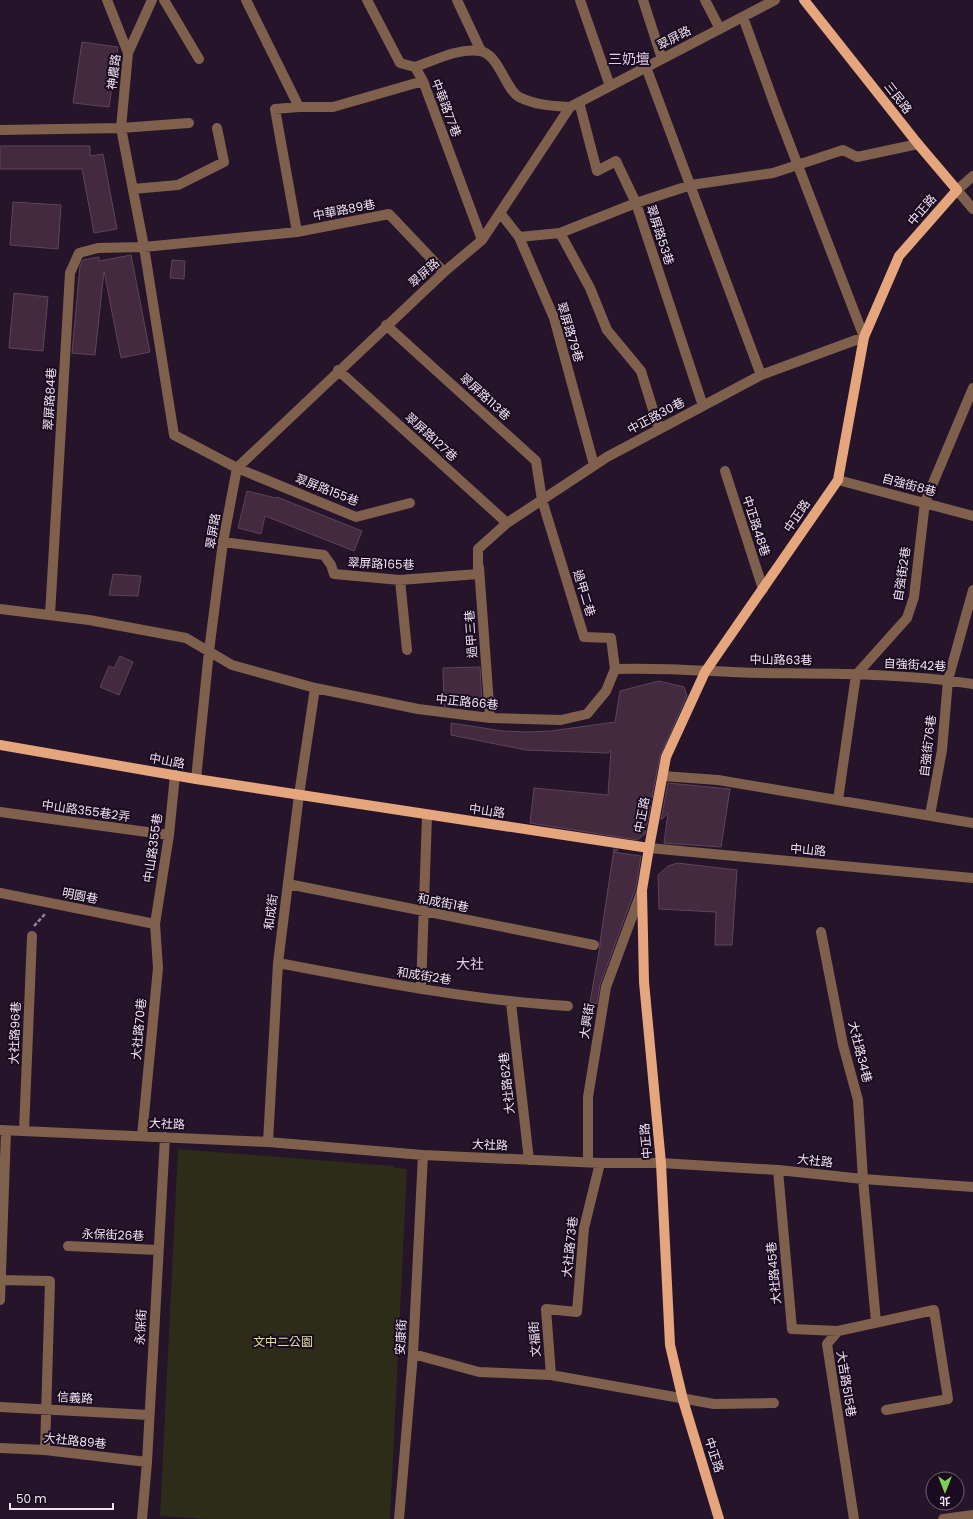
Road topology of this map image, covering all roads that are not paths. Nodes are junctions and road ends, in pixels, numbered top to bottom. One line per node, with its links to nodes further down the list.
1 (107, 0): 15 (street)
2 (152, 0): 15 (street, 神農路)
3 (164, 0): 16 (street)
4 (246, 0): 23 (street)
5 (367, 0): 18 (street)
6 (457, 0): 14 (street)
7 (580, 0): 21 (street)
8 (643, 0): 17 (street)
9 (705, 0): 13 (street)
10 (775, 0): 12 (street, 翠屏路)
11 (804, 0): 29 (main road, 三民路)
12 (743, 16): 13 (street, 翠屏路); 30 (street)
13 (720, 29): 17 (street, 翠屏路)
14 (481, 51): 18 (street); 24 (street)
15 (128, 53): 26 (street, 神農路)
16 (199, 59)
17 (662, 59): 19 (street, 翠屏路)
18 (415, 67): 20 (street, 中華路77巷)
19 (646, 67): 21 (street, 翠屏路); 32 (street)
20 (423, 81): 23 (street); 41 (street, 中華路77巷)
21 (610, 86): 22 (street, 翠屏路)
22 (579, 102): 24 (street, 翠屏路); 35 (street, 翠屏路53巷)
23 (299, 107): 38 (street)
24 (570, 107): 37 (street, 翠屏路)
25 (189, 123): 26 (street)
26 (121, 128): 28 (street); 33 (street)
27 (217, 128): 33 (street)
28 (0, 130)
29 (918, 144): 30 (street); 34 (main road, 三民路)
30 (798, 165): 32 (street); 45 (street)
31 (973, 176): 34 (street)
32 (691, 185): 35 (street); 47 (street)
33 (133, 189): 42 (street)
34 (957, 190): 36 (street, 三民路); 45 (main road, 中正路)
35 (636, 203): 39 (street); 49 (street, 翠屏路53巷)
36 (973, 209)
37 (500, 214): 40 (street, 翠屏路79巷); 41 (street, 翠屏路)
38 (297, 232): 42 (street, 中華路89巷); 43 (street, 中華路89巷)
39 (560, 233): 40 (street); 50 (street)
40 (519, 237): 51 (street, 翠屏路79巷)
41 (482, 240): 43 (street, 翠屏路)
42 (144, 247): 52 (street); 66 (street, 翠屏路84巷)
43 (444, 272): 44 (street, 翠屏路)
44 (386, 325): 46 (street, 翠屏路); 55 (street, 翠屏路113巷)
45 (864, 338): 47 (street, 中正路30巷); 54 (main road, 中正路)
46 (338, 370): 52 (street, 翠屏路); 59 (street, 翠屏路127巷)
47 (761, 375): 49 (street, 中正路30巷)
48 (973, 388): 56 (street, 自強街2巷)
49 (703, 406): 50 (street, 中正路30巷)
50 (659, 429): 51 (street, 中正路30巷)
51 (594, 466): 55 (street, 中正路30巷)
52 (237, 468): 57 (street, 翠屏路155巷); 60 (street, 翠屏路)
53 (725, 471): 63 (street, 中正路48巷)
54 (838, 480): 56 (street, 自強街8巷); 63 (main road, 中正路)
55 (542, 500): 59 (street, 中正路30巷); 69 (street, 過甲二巷)
56 (925, 502): 58 (street, 自強街8巷); 71 (street, 自強街2巷)
57 (410, 503)
58 (973, 516)
59 (507, 523): 61 (street, 中正路30巷)
60 (223, 542): 62 (street, 翠屏路165巷); 68 (street, 翠屏路)
61 (478, 549): 62 (street, 翠屏路165巷); 75 (street, 過甲三巷)
62 (400, 580): 67 (street)
63 (763, 589): 70 (main road, 中正路)
64 (973, 590): 72 (street, 自強街76巷)
65 (0, 609): 66 (street)
66 (50, 614): 68 (street)
67 (407, 650)
68 (209, 651): 74 (street, 中正路66巷); 79 (street, 翠屏路)
69 (615, 669): 70 (street); 75 (street, 中正路66巷)
70 (706, 672): 71 (street, 中山路63巷); 78 (main road, 中正路)
71 (856, 675): 72 (street, 自強街42巷); 81 (street)
72 (948, 680): 73 (street, 自強街42巷); 83 (street, 自強街76巷)
73 (973, 684)
74 (315, 688): 75 (street, 中正路66巷); 80 (street, 和成街)
75 (490, 718)
76 (0, 745): 77 (main road, 中山路)
77 (175, 775): 79 (main road, 中山路); 86 (street, 中山路355巷)
78 (663, 776): 81 (street); 87 (main road, 中正路)
79 (196, 779): 80 (main road, 中山路)
80 (299, 795): 84 (main road, 中山路); 89 (street, 和成街)
81 (838, 800): 83 (street)
82 (0, 812): 86 (street, 中山路355巷2弄)
83 (930, 815): 85 (street)
84 (427, 816): 87 (main road, 中山路); 92 (street)
85 (973, 823)
86 (170, 835): 93 (street, 中山路355巷)
87 (649, 848): 88 (street, 中山路); 90 (main road, 中正路)
88 (973, 878)
89 (288, 884): 92 (street, 和成街1巷); 97 (street, 和成街)
90 (642, 890): 108 (street, 大興街); 110 (main road, 中正路)
91 (0, 893): 93 (street, 明園巷)
92 (423, 912): 96 (street, 和成街1巷); 98 (street)
93 (155, 924): 103 (street, 大社路70巷)
94 (821, 932): 112 (street, 大社路34巷)
95 (32, 936): 102 (street, 大社路96巷)
96 (594, 945)
97 (278, 963): 98 (street, 和成街2巷); 105 (street, 和成街)
98 (421, 989): 99 (street, 和成街2巷)
99 (511, 1002): 100 (street, 和成街2巷); 107 (street, 大社路62巷)
100 (568, 1006)
101 (3, 1130): 102 (street, 大社路); 116 (street, 大社路)
102 (24, 1131): 103 (street, 大社路)
103 (142, 1136): 104 (street, 大社路)
104 (165, 1137): 105 (street, 大社路); 115 (street, 永保街)
105 (268, 1142): 106 (street, 大社路)
106 (423, 1156): 107 (street, 大社路); 121 (street, 安康街)
107 (529, 1160): 108 (street, 大社路)
108 (588, 1162): 109 (street, 大社路)
109 (600, 1163): 110 (street, 大社路); 118 (street, 大社路73巷)
110 (661, 1163): 111 (street, 大社路); 123 (main road, 中正路)
111 (778, 1170): 112 (street, 大社路); 120 (street, 大社路45巷)
112 (863, 1179): 113 (street, 大社路); 119 (street, 大社路34巷)
113 (973, 1187)
114 (68, 1246): 115 (street, 永保街26巷)
115 (158, 1250): 128 (street, 永保街)
116 (0, 1280): 117 (street, 大社路); 126 (street)
117 (0, 1300)
118 (577, 1312): 122 (street, 文福街)
119 (876, 1322): 120 (street); 127 (street)
120 (838, 1331): 136 (street, 大吉路515巷)
121 (413, 1354): 122 (street); 134 (street, 安康街)
122 (551, 1375): 123 (street)
123 (682, 1400): 124 (street); 135 (main road, 中正路)
124 (774, 1403)
125 (0, 1407): 126 (street, 信義路)
126 (46, 1410): 128 (street, 信義路); 130 (street)
127 (886, 1410)
128 (149, 1415): 131 (street, 永保街)
129 (0, 1448): 130 (street, 大社路89巷)
130 (45, 1450): 131 (street, 大社路89巷)
131 (147, 1462): 133 (street, 永保街)
132 (973, 1515): 137 (street)
133 (142, 1519)
134 (399, 1519)
135 (719, 1519)
136 (854, 1519)
137 (943, 1519)

